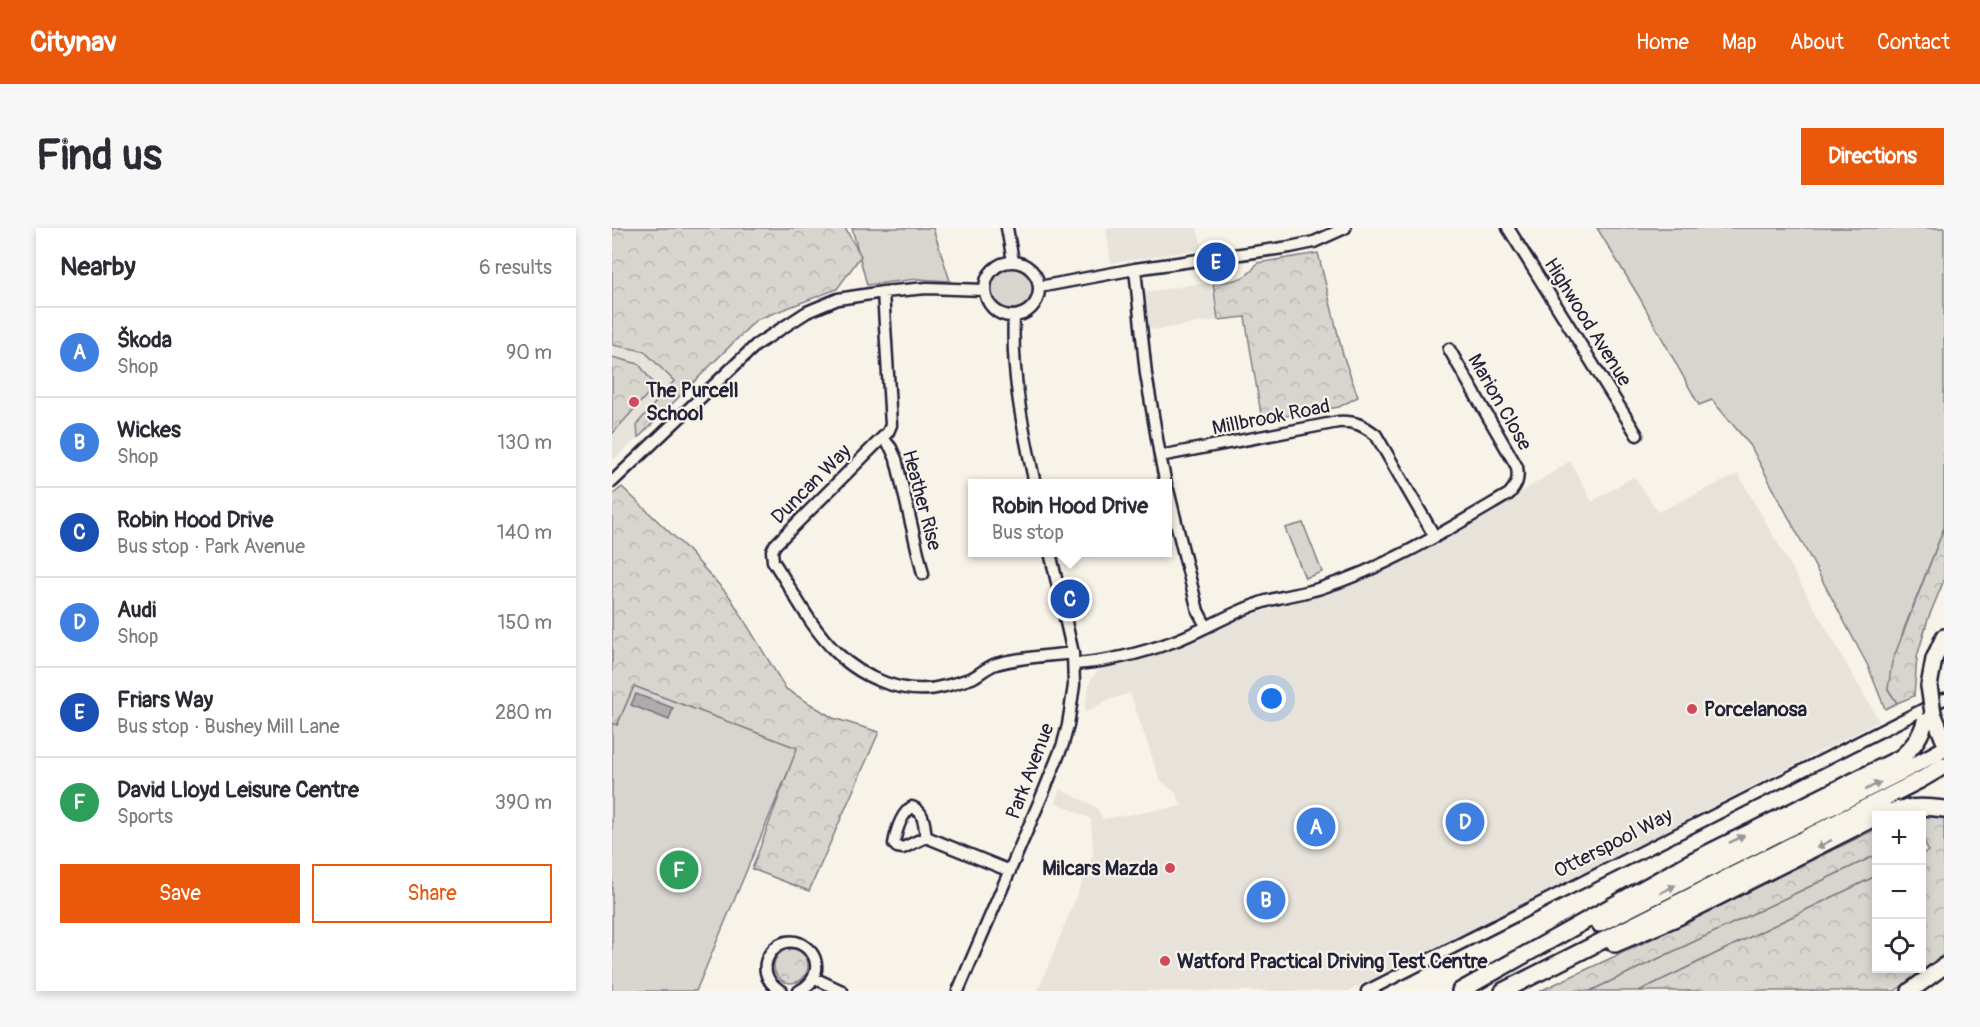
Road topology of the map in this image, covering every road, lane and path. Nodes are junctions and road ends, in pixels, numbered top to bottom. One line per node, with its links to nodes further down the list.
1 (1007, 228): 4 (street)
2 (1345, 228): 5 (street)
3 (1509, 228): 11 (street, Highwood Avenue)
4 (1013, 261): 6 (street); 7 (street)
5 (1135, 269): 6 (street); 13 (street)
6 (1039, 287): 9 (street)
7 (984, 290): 8 (street); 9 (street)
8 (883, 292): 12 (street); 16 (street)
9 (1014, 317): 14 (street)
10 (1449, 349): 18 (street, Marion Close)
11 (1637, 435)
12 (883, 438): 20 (street, Heather Rise); 23 (street, Duncan Way)
13 (1160, 456): 15 (street); 18 (street, Millbrook Road)
14 (1034, 479)
15 (1165, 479)
16 (612, 482)
17 (1172, 510): 21 (street)
18 (1435, 537): 21 (street)
19 (1051, 557): 23 (street, Park Avenue)
20 (923, 574)
21 (1206, 626): 23 (street)
22 (1944, 637): 25 (highway, bridge)
23 (1073, 658): 32 (street, Park Avenue)
24 (1944, 699): 40 (street, Otterspool Way)
25 (1930, 715): 26 (highway); 41 (highway, one-way to 25)
26 (1943, 741): 42 (highway, one-way to 26)
27 (1944, 766): 34 (highway)
28 (1944, 809): 29 (highway)
29 (1899, 811)
30 (1872, 819): 34 (highway, one-way to 34)
31 (926, 837): 32 (street)
32 (1010, 871): 39 (street, Park Avenue)
33 (1944, 966): 44 (highway)
34 (1542, 971): 43 (highway)
35 (814, 978): 36 (street); 37 (street); 38 (street)
36 (782, 991)
37 (799, 991)
38 (842, 991)
39 (958, 991)
40 (1367, 991)
41 (1460, 991)
42 (1466, 991)
43 (1503, 991)
44 (1910, 991)

